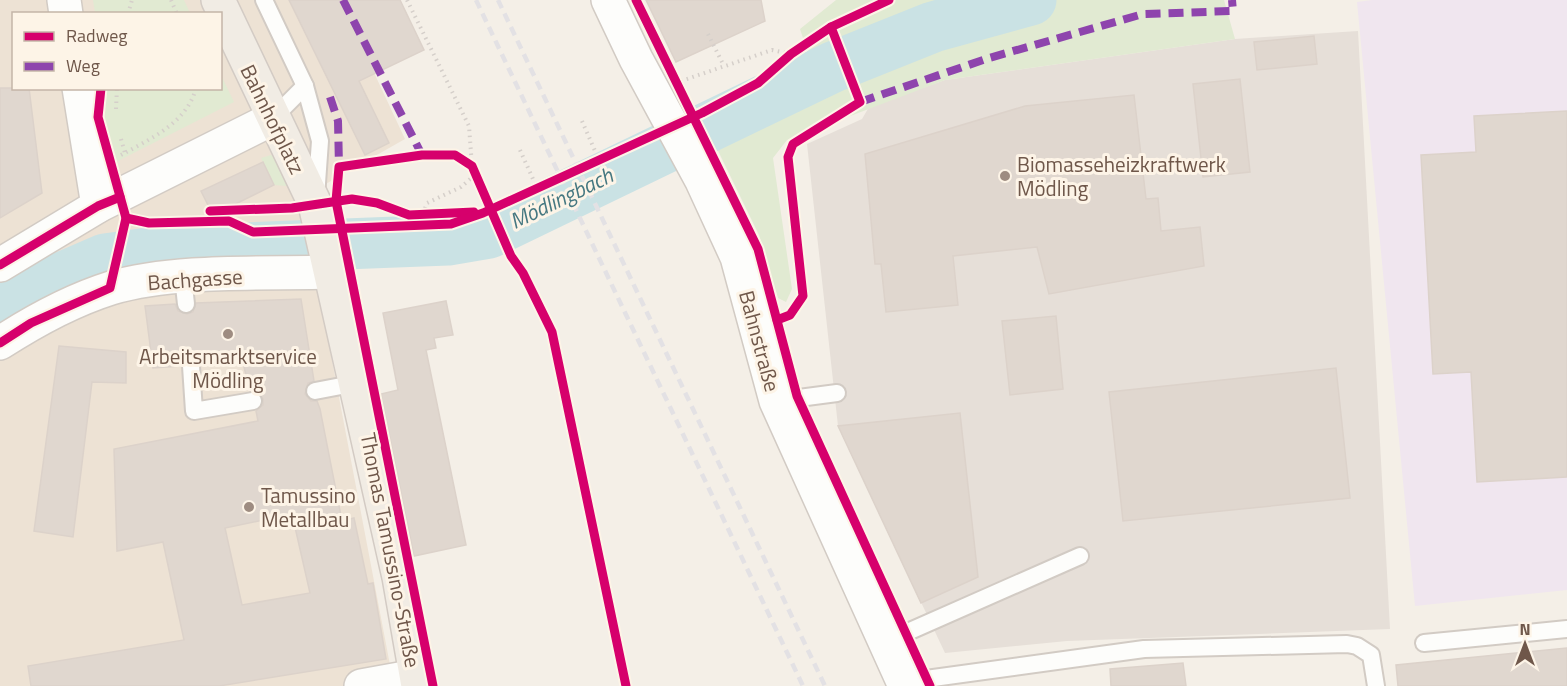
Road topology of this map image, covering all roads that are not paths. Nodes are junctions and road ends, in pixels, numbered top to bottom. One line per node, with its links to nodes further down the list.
1 (218, 0): 6 (main road, Bahnhofplatz)
2 (264, 0): 4 (lane)
3 (608, 0): 17 (street, Bahnstraße)
4 (305, 86): 6 (lane); 8 (lane)
5 (79, 90): 7 (street)
6 (272, 119): 7 (street); 8 (main road, Bahnhofplatz)
7 (98, 206): 9 (street)
8 (317, 210): 10 (main road, Thomas Tamussino-Straße)
9 (0, 265)
10 (329, 266): 11 (street, Bachgasse); 13 (main road, Thomas Tamussino-Straße)
11 (0, 343)
12 (191, 366): 16 (lane)
13 (357, 384): 14 (lane); 22 (main road, Thomas Tamussino-Straße)
14 (315, 391)
15 (837, 393): 17 (lane)
16 (253, 401)
17 (776, 401): 20 (street, Bahnstraße)
18 (1080, 556): 20 (lane)
19 (1567, 629): 21 (lane)
20 (885, 642): 24 (street, Bahnstraße)
21 (1424, 643)
22 (417, 681): 23 (street)
23 (361, 686)
24 (905, 686)
25 (912, 686): 26 (lane)
26 (1376, 686)

